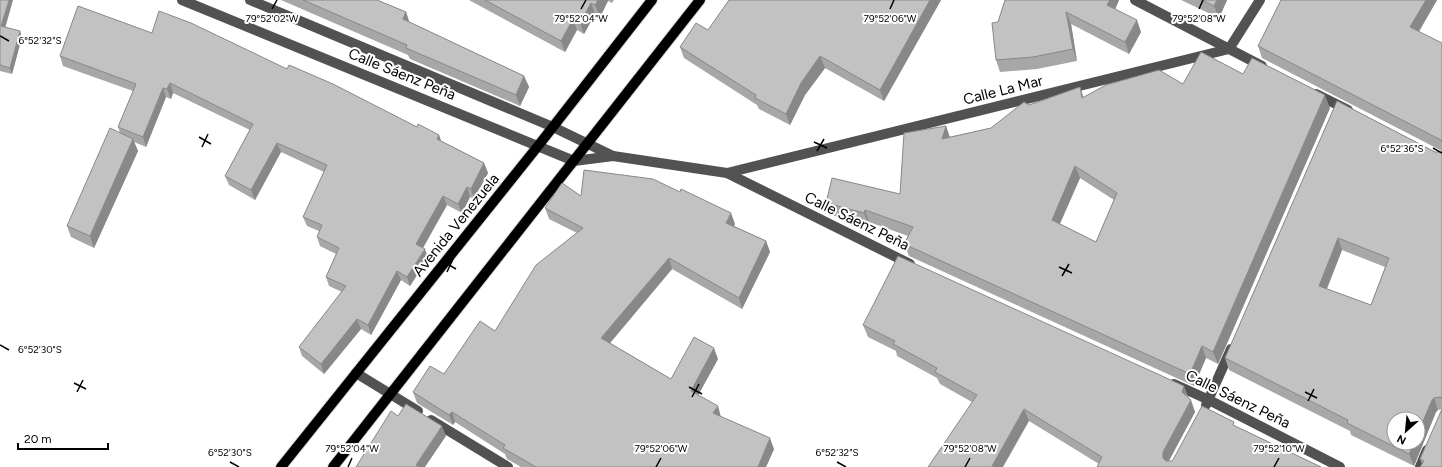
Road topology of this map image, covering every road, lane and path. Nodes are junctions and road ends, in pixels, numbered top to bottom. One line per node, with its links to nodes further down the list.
1 (182, 0): 13 (street, Calle Sáenz Peña)
2 (250, 0): 11 (street, Calle Sáenz Peña)
3 (652, 0): 11 (main road, Avenida Venezuela)
4 (700, 0): 12 (main road)
5 (1135, 0): 7 (street)
6 (1260, 0): 7 (street)
7 (1229, 49): 8 (street); 16 (street, Calle La Mar)
8 (1270, 70)
9 (1304, 88): 10 (street)
10 (1359, 116)
11 (553, 127): 12 (street, Calle Sáenz Peña); 13 (main road, Avenida Venezuela)
12 (589, 143): 14 (street, Calle Sáenz Peña); 15 (main road)
13 (538, 146): 15 (street, Calle Sáenz Peña); 19 (main road, Avenida Venezuela)
14 (613, 156): 15 (street, Calle Sáenz Peña); 16 (street, Calle Sáenz Peña)
15 (574, 161): 21 (main road)
16 (727, 173): 17 (street, Calle Sáenz Peña)
17 (917, 267)
18 (1234, 342): 22 (street)
19 (356, 373): 21 (street); 25 (main road, Avenida Venezuela)
20 (1166, 381): 22 (street, Calle Sáenz Peña)
21 (391, 395): 26 (main road); 27 (street)
22 (1209, 400): 23 (street); 28 (street, Calle Sáenz Peña)
23 (1202, 413)
24 (1431, 441): 29 (street)
25 (281, 467)
26 (333, 467)
27 (508, 467)
28 (1340, 467)
29 (1420, 467)

